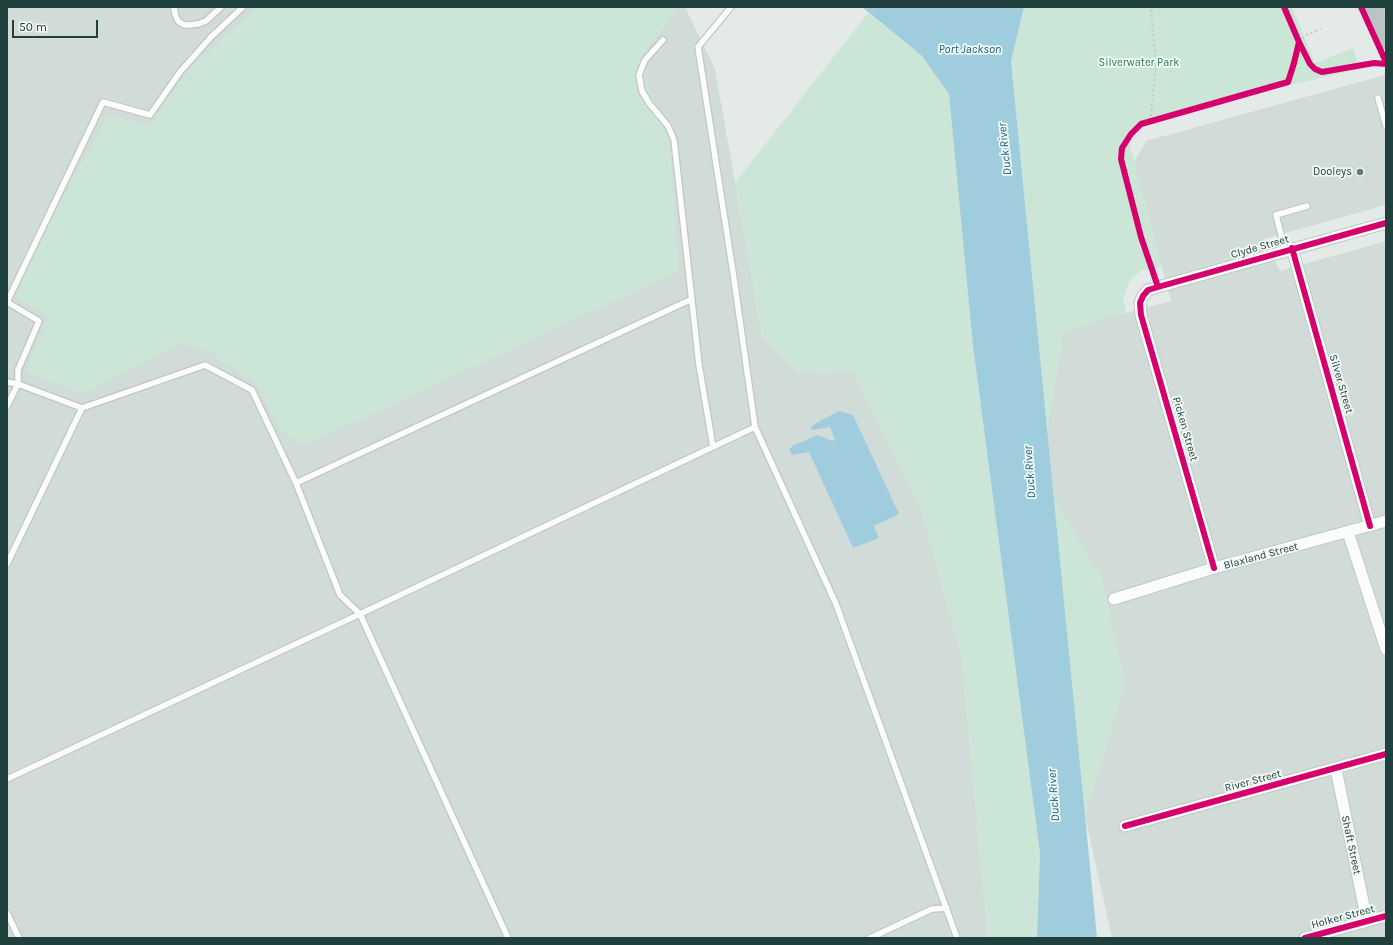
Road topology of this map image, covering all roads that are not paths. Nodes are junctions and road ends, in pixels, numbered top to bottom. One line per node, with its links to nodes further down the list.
1 (174, 7): 2 (lane)
2 (221, 7)
3 (243, 7): 16 (lane)
4 (731, 7): 19 (lane)
5 (1371, 7): 6 (highway)
6 (1386, 38)
7 (663, 40): 14 (lane)
8 (1378, 98): 9 (lane)
9 (1386, 126)
10 (1307, 206): 12 (lane)
11 (1386, 223): 12 (street, Clyde Street)
12 (1289, 249): 13 (street, Clyde Street); 23 (street, Silver Street)
13 (1143, 296): 26 (street, Picken Street)
14 (692, 299): 20 (lane); 21 (lane)
15 (7, 382): 16 (lane)
16 (18, 384): 17 (lane); 18 (lane)
17 (7, 406)
18 (82, 408): 21 (lane); 25 (lane)
19 (755, 427): 20 (lane); 34 (lane)
20 (713, 447): 28 (lane)
21 (296, 483): 28 (lane)
22 (1386, 521): 23 (street, Blaxland Street)
23 (1370, 526): 24 (street, Blaxland Street)
24 (1348, 532): 26 (street, Blaxland Street); 29 (street)
25 (7, 564)
26 (1214, 568): 27 (street, Blaxland Street)
27 (1114, 599)
28 (360, 614): 32 (lane); 39 (lane)
29 (1386, 649)
30 (1386, 754): 31 (street, River Street)
31 (1336, 769): 33 (street, River Street); 37 (street, Shaft Street)
32 (7, 779)
33 (1125, 826)
34 (947, 908): 40 (lane); 41 (lane)
35 (7, 913): 38 (lane)
36 (1386, 916): 37 (street, Holker Street)
37 (1367, 921): 42 (street, Holker Street)
38 (19, 938)
39 (508, 938)
40 (870, 938)
41 (957, 938)
42 (1305, 938)

